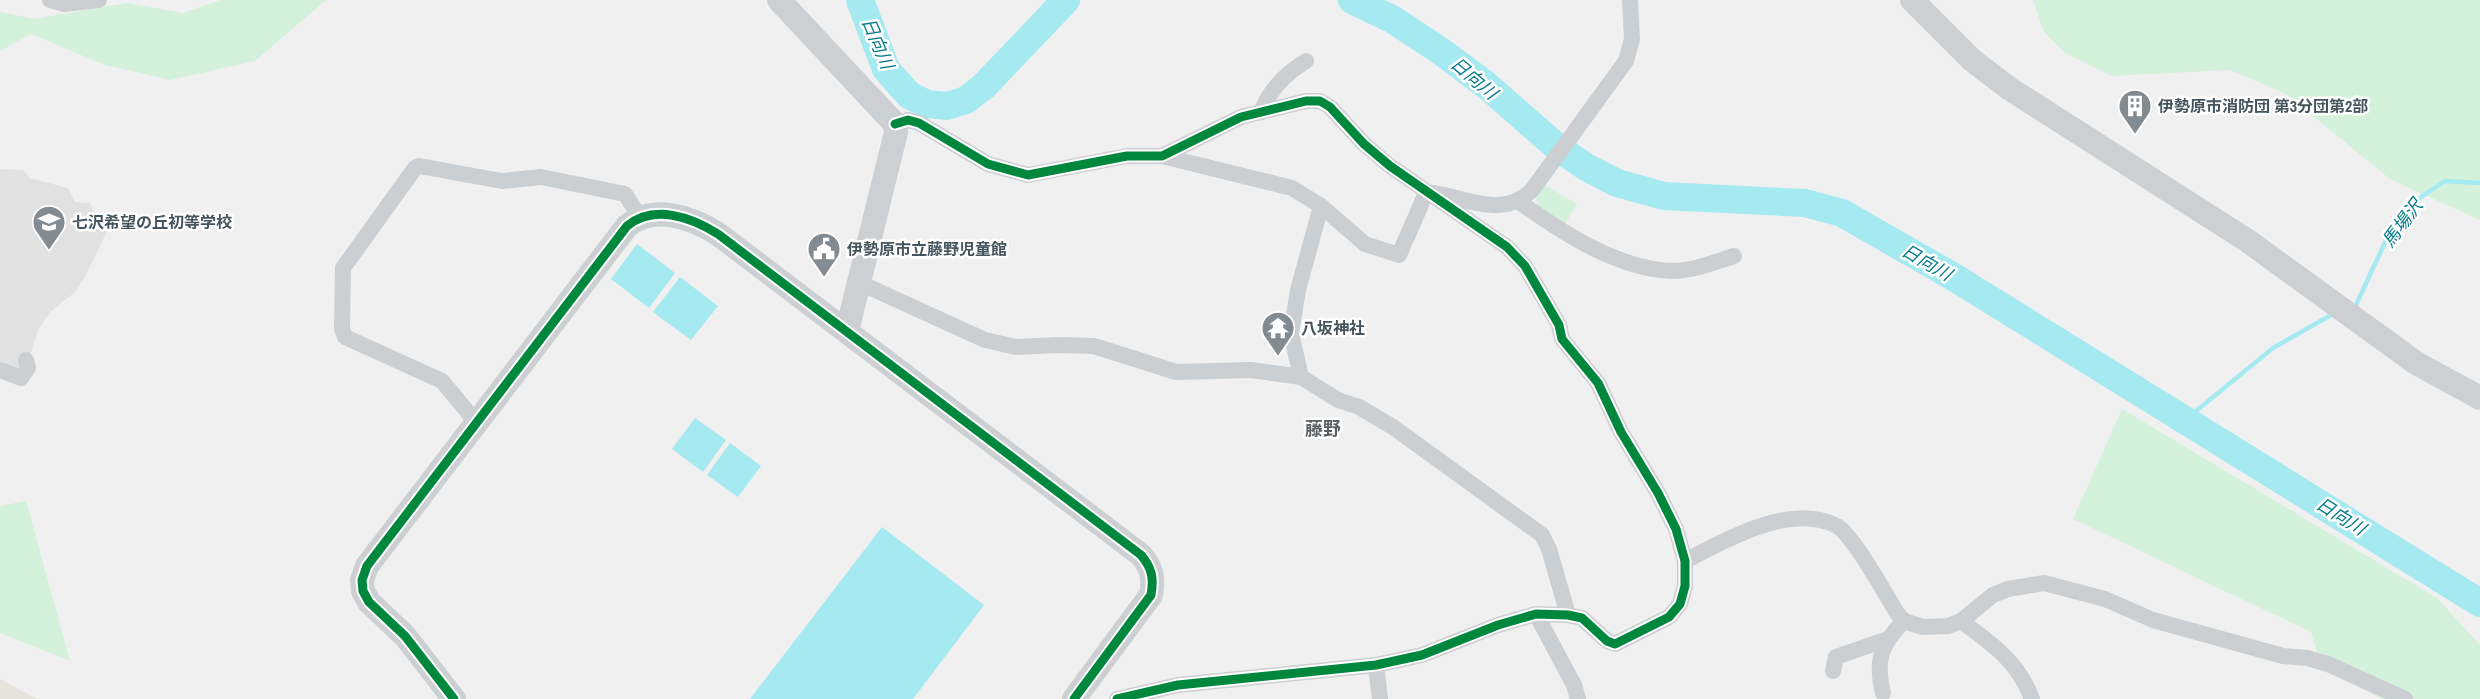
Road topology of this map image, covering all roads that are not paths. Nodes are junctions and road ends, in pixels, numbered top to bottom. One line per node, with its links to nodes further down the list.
1 (50, 0): 2 (street)
2 (99, 0)
3 (779, 0): 8 (street)
4 (1630, 0): 11 (street)
5 (1912, 0): 20 (street)
6 (1306, 61): 7 (street)
7 (1261, 112): 9 (street); 10 (street)
8 (896, 124): 9 (street); 15 (street)
9 (1162, 156): 12 (street)
10 (1429, 192): 11 (street); 12 (street); 22 (street)
11 (1518, 201): 14 (street)
12 (1321, 206): 19 (street)
13 (640, 217): 16 (street); 21 (street); 21 (street)
14 (1734, 256)
15 (860, 283): 16 (street); 19 (street)
16 (847, 331): 32 (street)
17 (26, 360): 18 (street)
18 (0, 370)
19 (1301, 377): 24 (street)
20 (2480, 399)
21 (476, 422): 31 (street)
22 (1685, 561): 24 (street); 25 (street)
23 (1536, 614): 24 (street); 28 (street); 35 (street)
24 (1568, 615)
25 (1905, 621): 26 (street); 27 (street)
26 (1960, 621): 36 (street); 37 (street)
27 (1886, 640): 29 (street); 30 (street)
28 (1376, 665): 33 (street); 34 (street)
29 (1833, 671)
30 (1884, 693)
31 (454, 699)
32 (1074, 699)
33 (1117, 699)
34 (1380, 699)
35 (1578, 699)
36 (2032, 699)
37 (2405, 699)

